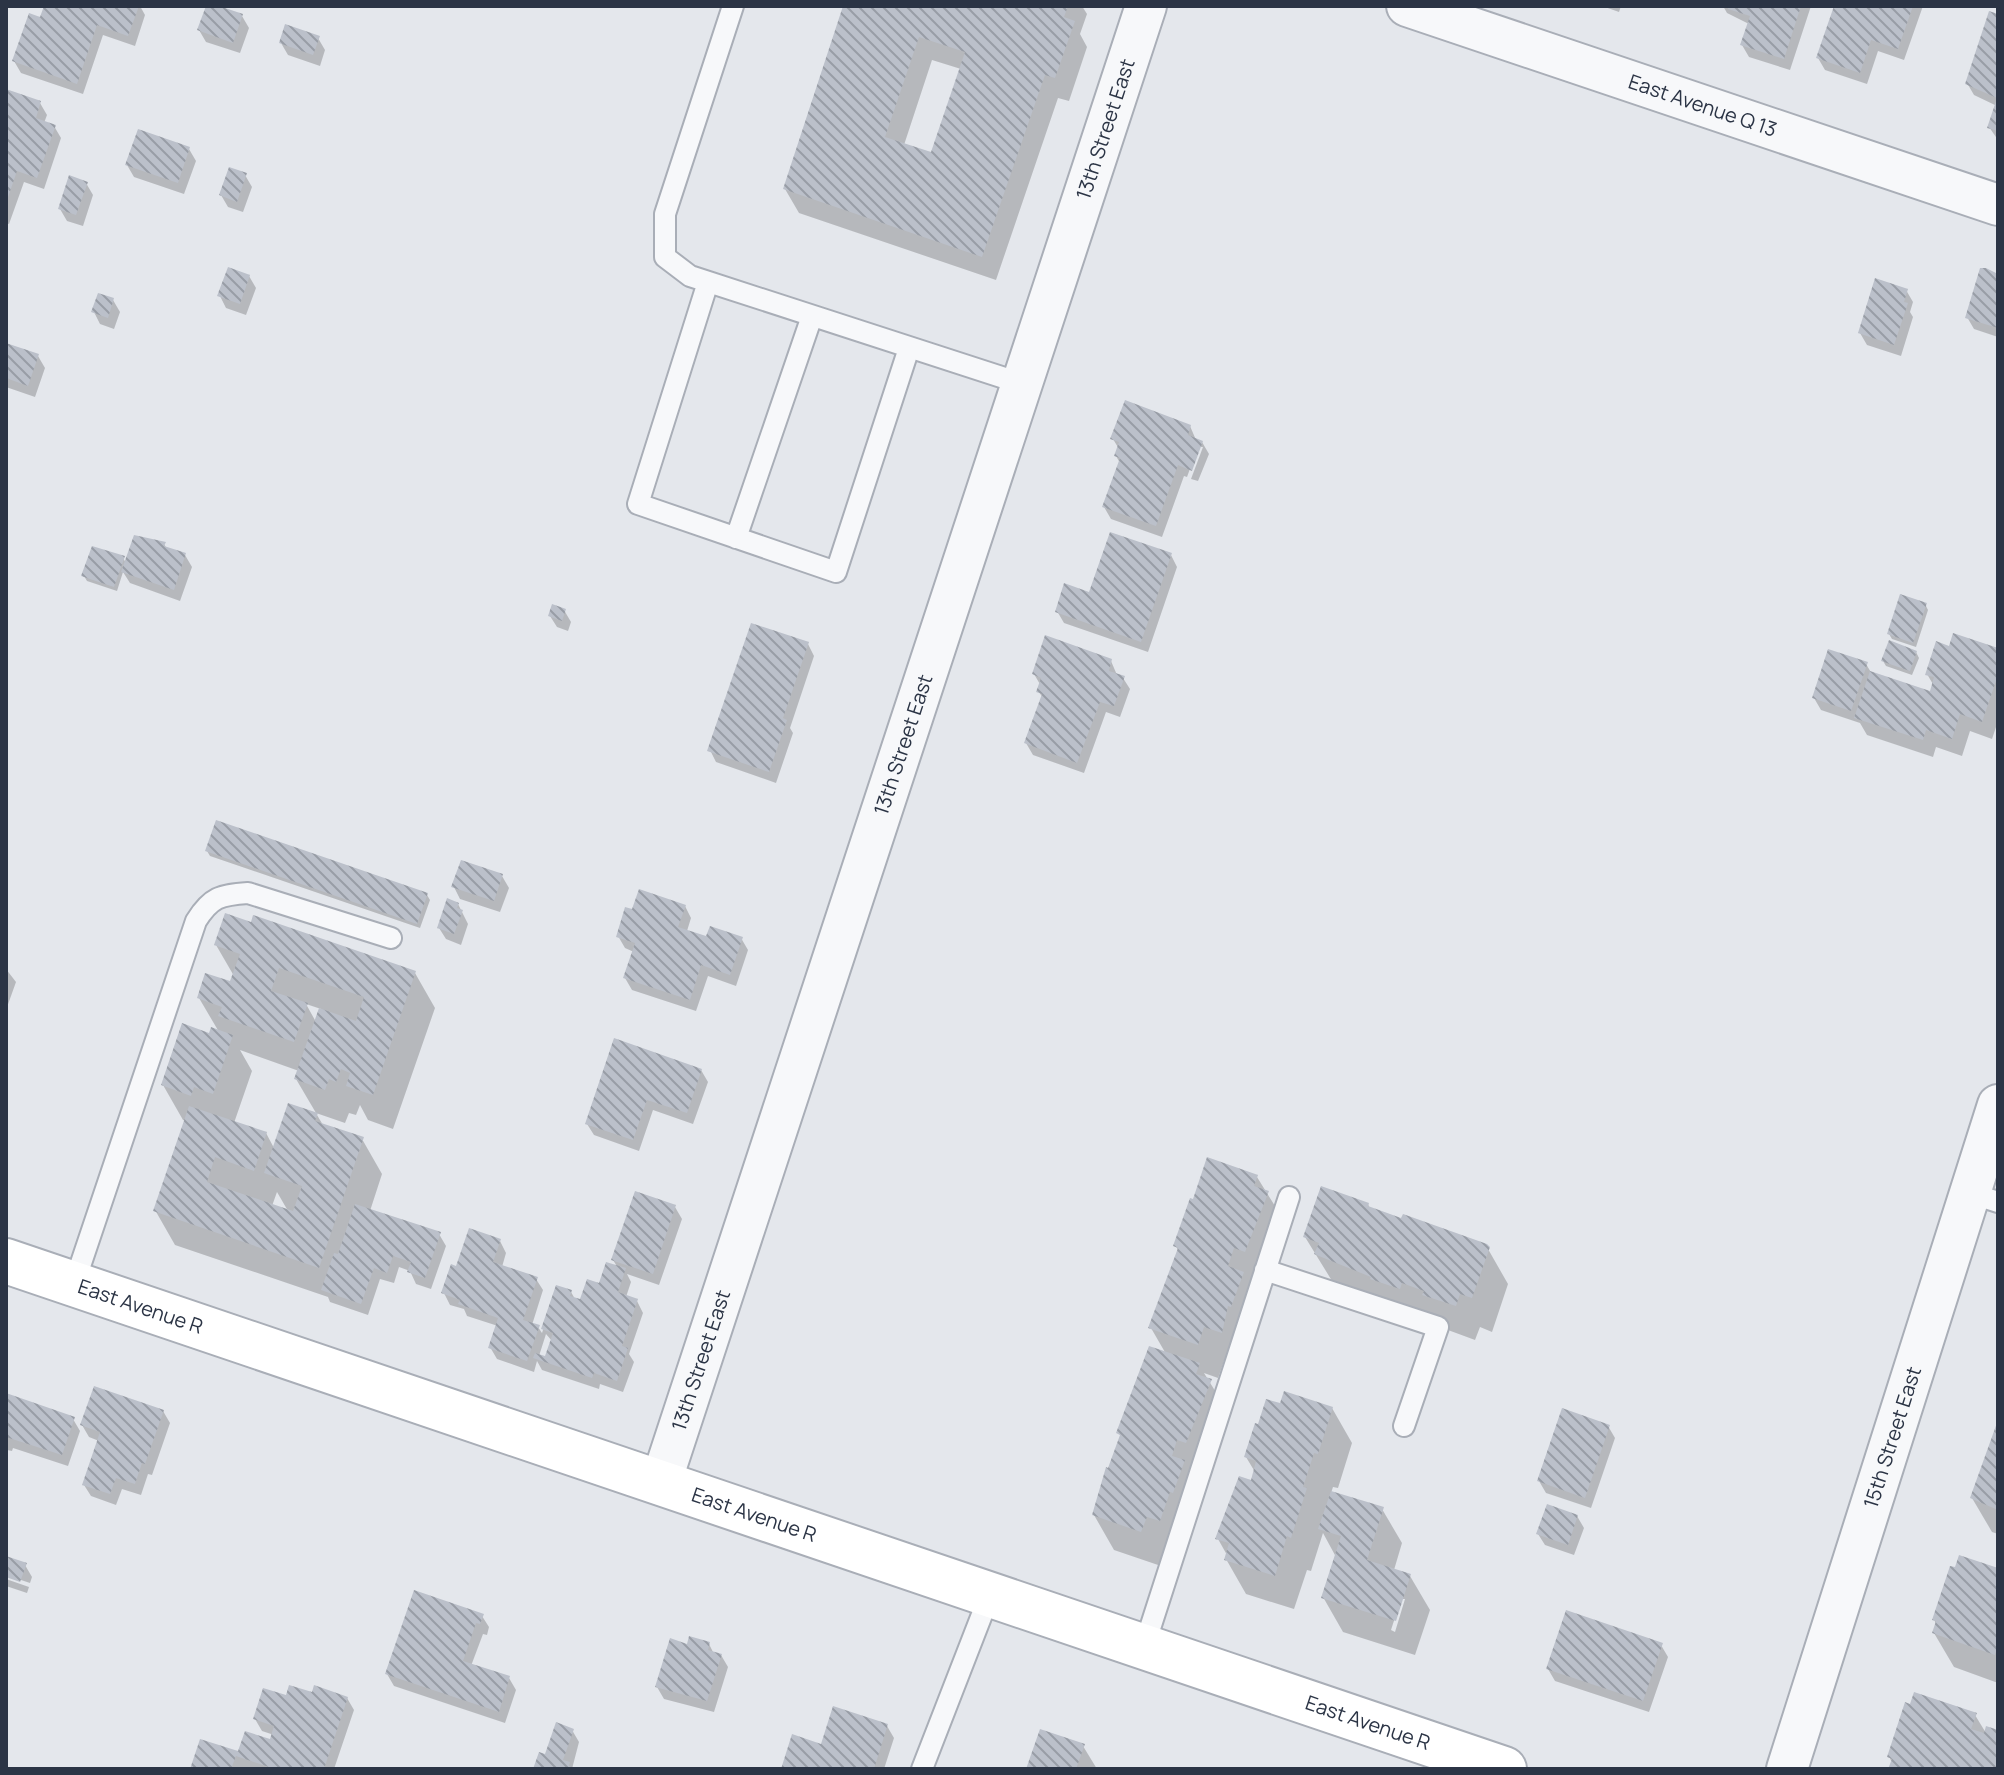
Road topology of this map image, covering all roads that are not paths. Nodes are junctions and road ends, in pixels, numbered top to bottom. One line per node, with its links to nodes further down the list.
1 (733, 6): 5 (lane)
2 (1146, 6): 8 (street, 13th Street East)
3 (1407, 6): 4 (street, East Avenue Q 13)
4 (1998, 205)
5 (708, 282): 6 (lane); 9 (lane)
6 (812, 316): 7 (lane); 9 (lane)
7 (909, 348): 8 (lane); 9 (lane)
8 (1023, 384): 18 (street, 13th Street East)
9 (736, 538)
10 (391, 938): 16 (lane)
11 (1998, 1105): 13 (street, 15th Street East)
12 (1289, 1197): 15 (lane)
13 (1984, 1198): 23 (street, 15th Street East)
14 (6, 1261): 16 (main road, East Avenue R)
15 (1265, 1270): 17 (lane); 20 (lane)
16 (74, 1284): 18 (main road, East Avenue R)
17 (1404, 1426)
18 (661, 1482): 19 (main road, East Avenue R)
19 (990, 1594): 20 (main road, East Avenue R); 21 (lane)
20 (1144, 1647): 22 (main road, East Avenue R)
21 (922, 1769)
22 (1504, 1769)
23 (1787, 1769)

